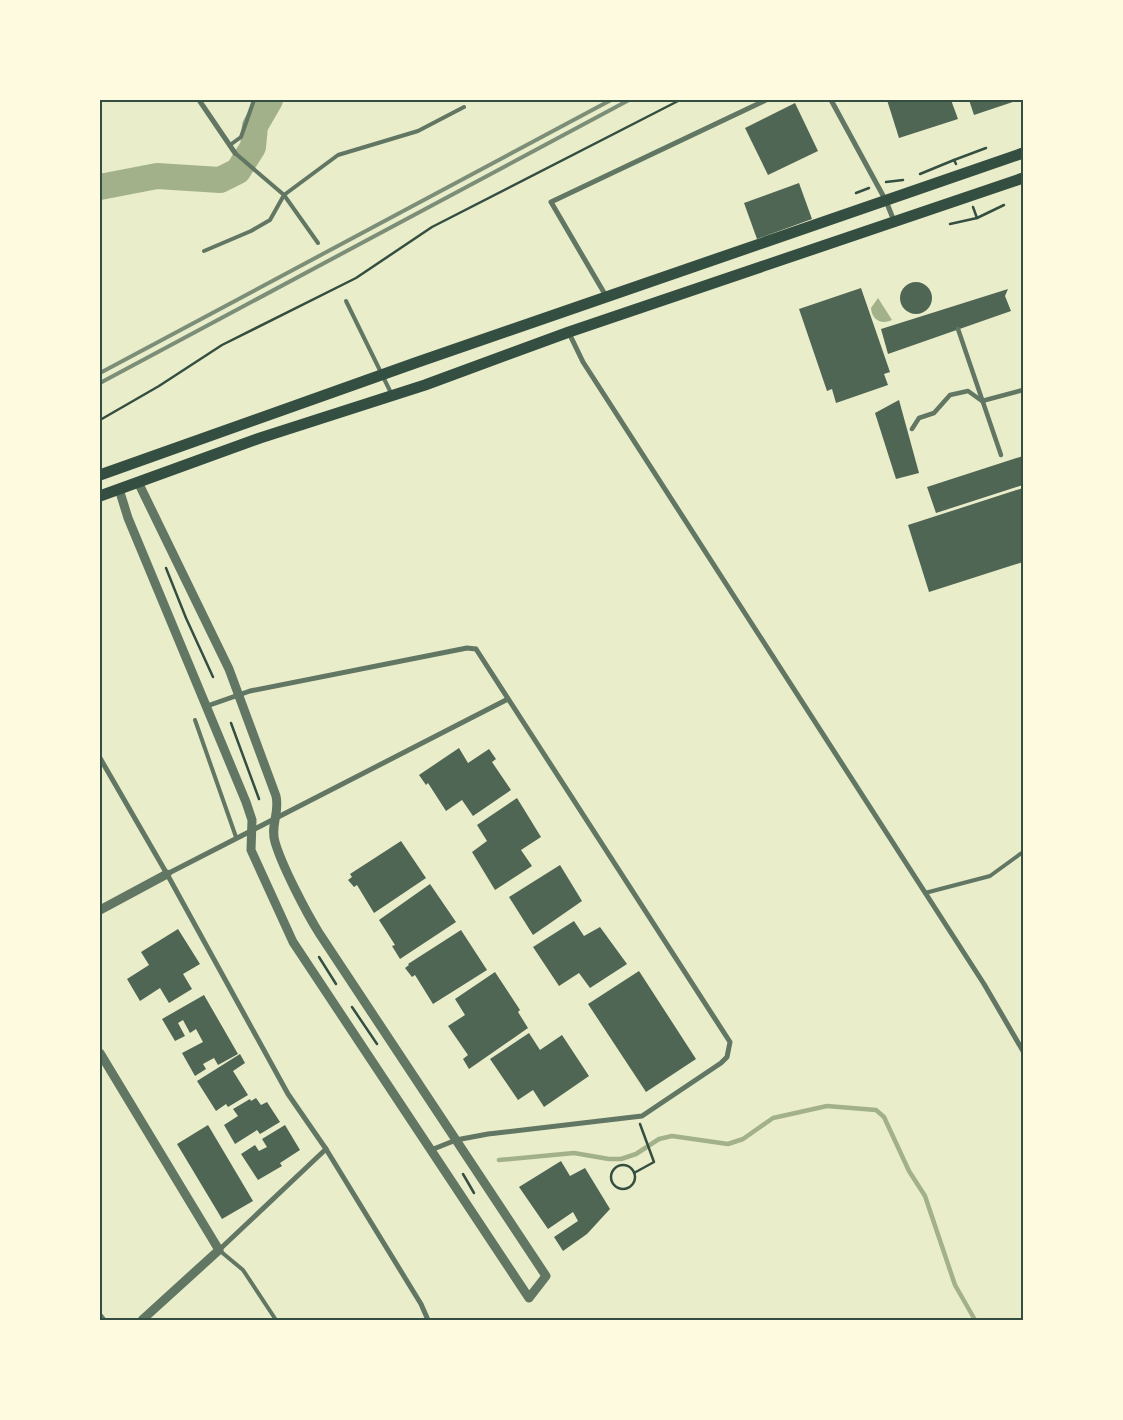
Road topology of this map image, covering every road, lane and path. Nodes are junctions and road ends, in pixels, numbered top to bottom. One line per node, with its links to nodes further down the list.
1 (199, 100): 7 (street)
2 (254, 100): 7 (lane)
3 (680, 100): 28 (path)
4 (766, 100): 20 (street)
5 (831, 100): 14 (street)
6 (464, 107): 13 (lane)
7 (230, 145): 9 (street)
8 (986, 148): 11 (path)
9 (235, 153): 13 (lane)
10 (1023, 153): 14 (main road)
11 (954, 160)
12 (1023, 178): 16 (main road)
13 (284, 195): 18 (lane); 19 (lane)
14 (886, 201): 16 (street); 20 (main road)
15 (1004, 205): 17 (path)
16 (894, 222): 23 (main road)
17 (950, 224)
18 (318, 243)
19 (204, 251)
20 (606, 296): 24 (main road)
21 (346, 301): 24 (lane)
22 (958, 329): 27 (street)
23 (569, 332): 26 (main road); 49 (street)
24 (382, 375): 26 (lane); 31 (main road)
25 (1023, 390): 27 (street)
26 (392, 395): 32 (main road)
27 (982, 402): 29 (street); 30 (street)
28 (100, 420)
29 (912, 430)
30 (1001, 455)
31 (100, 475)
32 (138, 482): 33 (main road); 37 (street)
33 (119, 489): 34 (main road); 39 (street)
34 (100, 496)
35 (165, 567): 36 (path)
36 (213, 677)
37 (239, 695): 38 (street); 39 (street); 44 (street)
38 (508, 699): 44 (street); 54 (street)
39 (207, 706): 45 (street)
40 (195, 720): 46 (lane)
41 (231, 723): 43 (path)
42 (100, 758): 48 (street)
43 (259, 798)
44 (276, 818): 45 (street); 54 (street)
45 (252, 829): 46 (street); 56 (street)
46 (236, 837): 48 (street)
47 (1023, 852): 49 (lane)
48 (167, 874): 50 (street); 55 (street)
49 (925, 894): 51 (street)
50 (100, 910)
51 (1023, 1051)
52 (100, 1053): 60 (street)
53 (641, 1127): 58 (path)
54 (456, 1140): 56 (street); 56 (street)
55 (326, 1149): 60 (street); 65 (street)
56 (431, 1150)
57 (461, 1171): 59 (path)
58 (634, 1173): 58 (path)
59 (478, 1199)
60 (219, 1250): 63 (street); 64 (lane)
61 (100, 1315): 62 (street)
62 (104, 1320)
63 (142, 1320)
64 (276, 1320)
65 (428, 1320)

